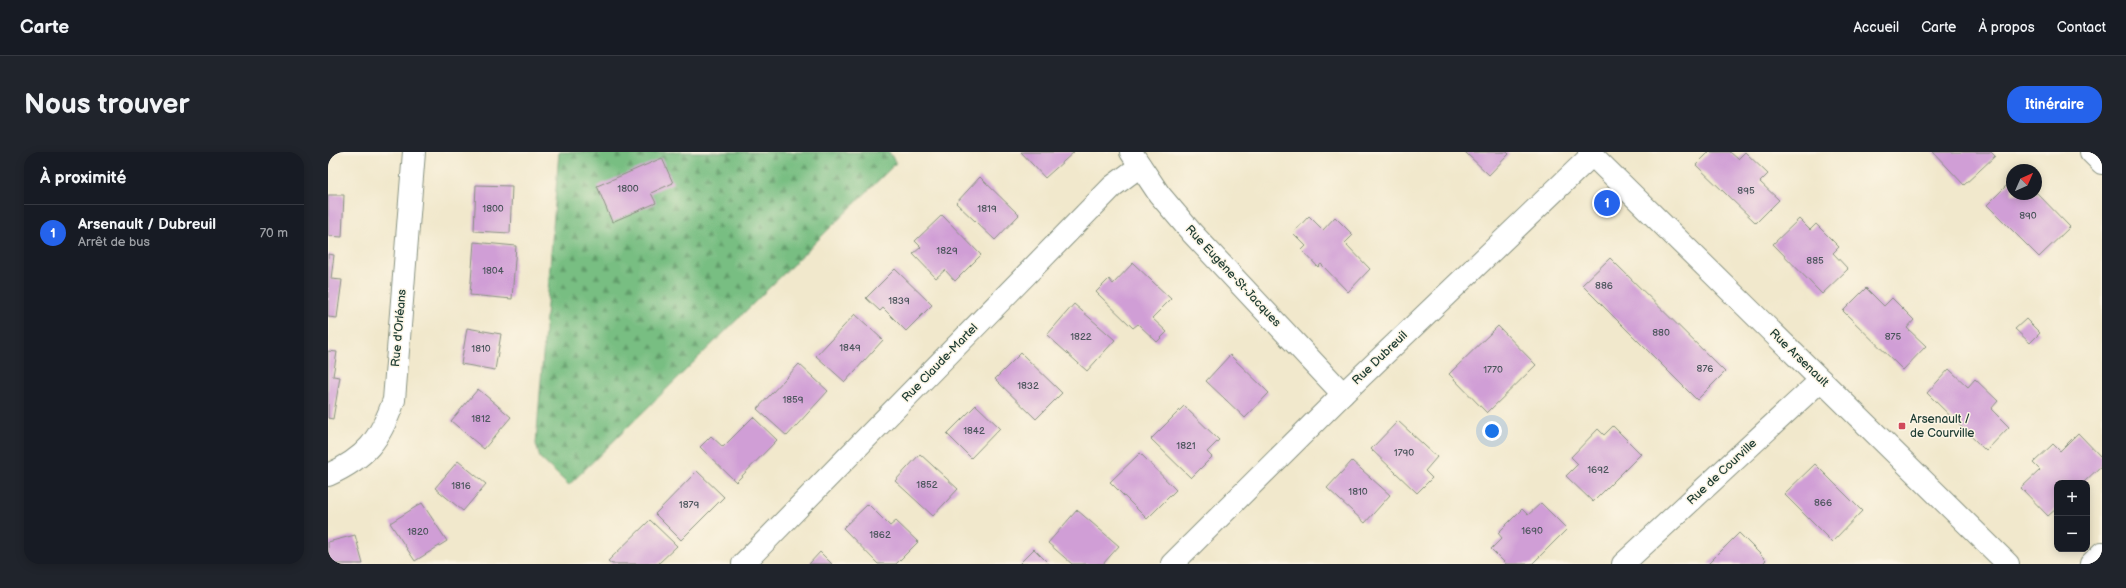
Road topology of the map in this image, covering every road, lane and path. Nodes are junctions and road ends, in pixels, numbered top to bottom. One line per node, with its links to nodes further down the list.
1 (414, 152): 8 (street, Rue d'Orléans)
2 (2091, 152): 5 (street)
3 (1590, 154): 6 (street, Rue Arsenault); 7 (street, Rue Dubreuil)
4 (1136, 159): 7 (street, Rue Eugène-St-Jacques); 10 (street, Rue Claude-Martel)
5 (2102, 163)
6 (1821, 380): 12 (street, Rue de Courville); 13 (street, Rue Arsenault)
7 (1343, 394): 11 (street, Rue Dubreuil)
8 (328, 475)
9 (2102, 553): 14 (street)
10 (743, 564)
11 (1172, 564)
12 (1623, 564)
13 (2008, 564)
14 (2091, 564)

